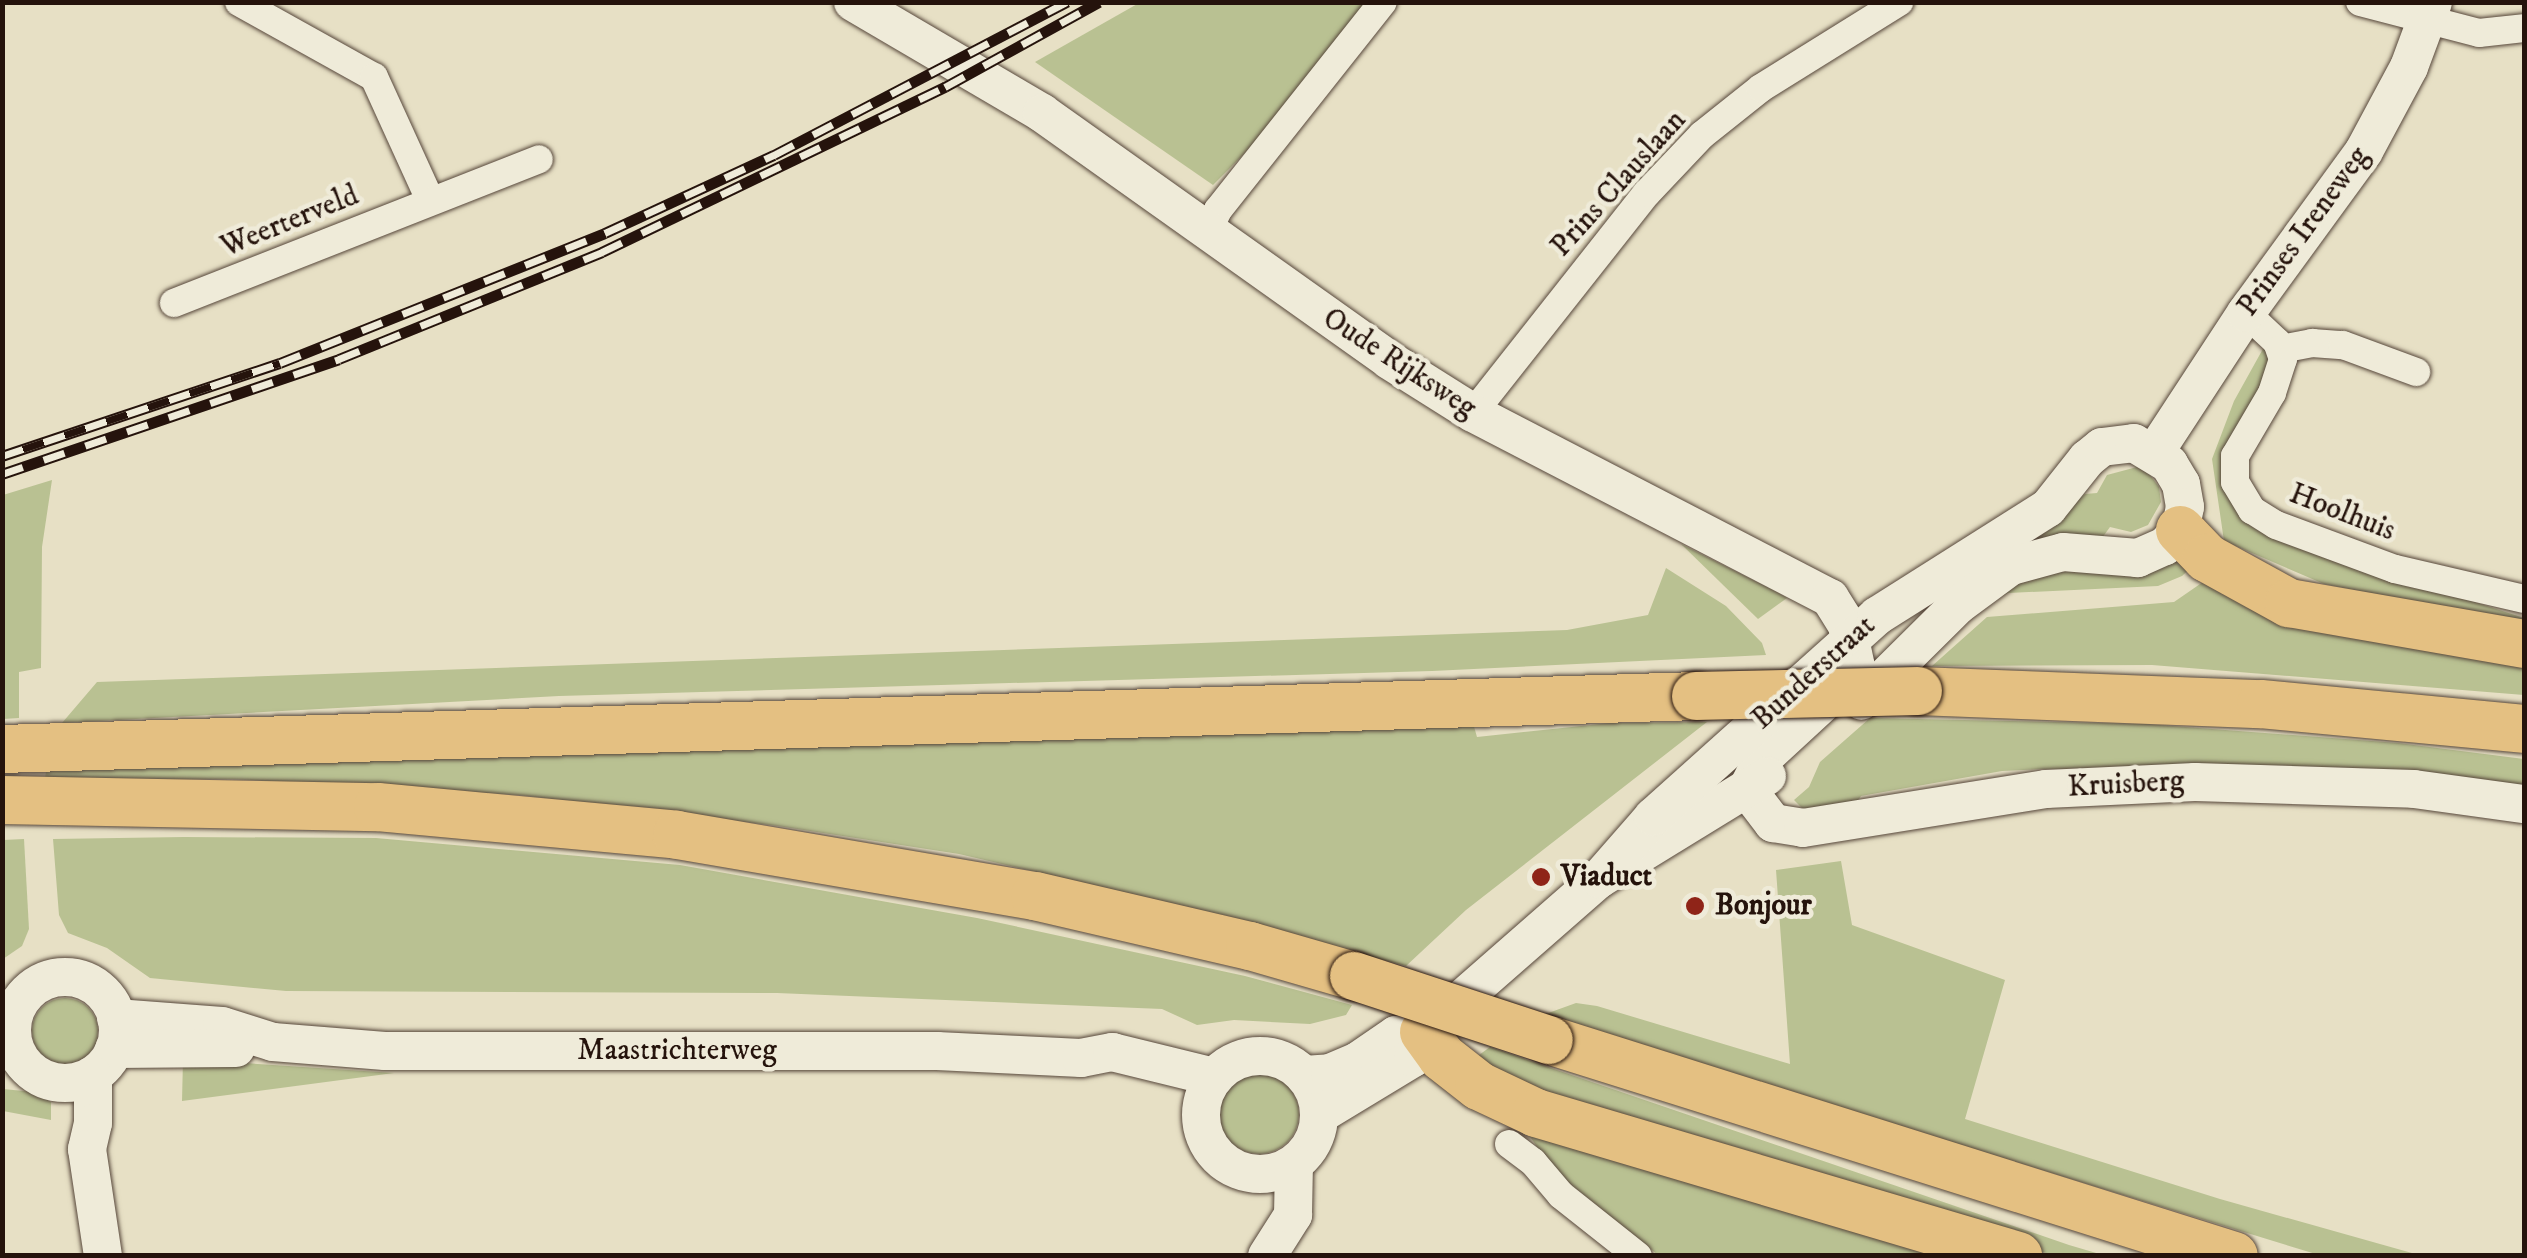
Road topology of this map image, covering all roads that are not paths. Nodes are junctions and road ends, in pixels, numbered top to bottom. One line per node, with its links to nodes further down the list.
1 (239, 2): 9 (street)
2 (852, 2): 10 (main road, Oude Rijksweg)
3 (1383, 2): 10 (street)
4 (1899, 2): 15 (street, Prins Clauslaan)
5 (2373, 5): 6 (street)
6 (2430, 13): 7 (street); 12 (main road, Prinses Ireneweg)
7 (2524, 28)
8 (539, 159): 9 (street, Weerterveld)
9 (430, 200): 11 (street, Weerterveld)
10 (1209, 230): 15 (main road, Oude Rijksweg)
11 (174, 303)
12 (2246, 313): 13 (street); 16 (main road, Prinses Ireneweg)
13 (2281, 350): 14 (street); 18 (street, Hoolhuis)
14 (2416, 372)
15 (1473, 413): 19 (main road, Oude Rijksweg)
16 (2155, 452): 17 (main road); 19 (main road, Bunderstraat)
17 (2180, 530): 20 (highway); 23 (main road, Bunderstraat)
18 (2524, 599)
19 (1852, 636): 23 (main road); 26 (main road, Bunderstraat)
20 (2524, 644)
21 (2524, 729): 22 (highway, bridge)
22 (2, 749)
23 (1747, 788): 25 (main road, Kruisberg); 26 (main road, Bunderstraat)
24 (11, 803): 40 (highway, bridge)
25 (2524, 804)
26 (1599, 879): 27 (main road, Bunderstraat)
27 (1424, 1032): 30 (main road, Bunderstraat); 32 (main road, Bunderstraat); 39 (highway)
28 (11, 1054): 29 (main road); 29 (main road)
29 (96, 1056): 31 (main road, Maastrichterweg); 37 (main road)
30 (1304, 1075): 31 (main road); 32 (main road)
31 (1207, 1094): 35 (main road)
32 (1319, 1115): 34 (main road)
33 (1509, 1144): 38 (street)
34 (1294, 1164): 35 (main road); 36 (main road)
35 (1256, 1174): 36 (main road)
36 (1269, 1252)
37 (103, 1256)
38 (1638, 1256)
39 (2018, 1256)
40 (2234, 1256)

